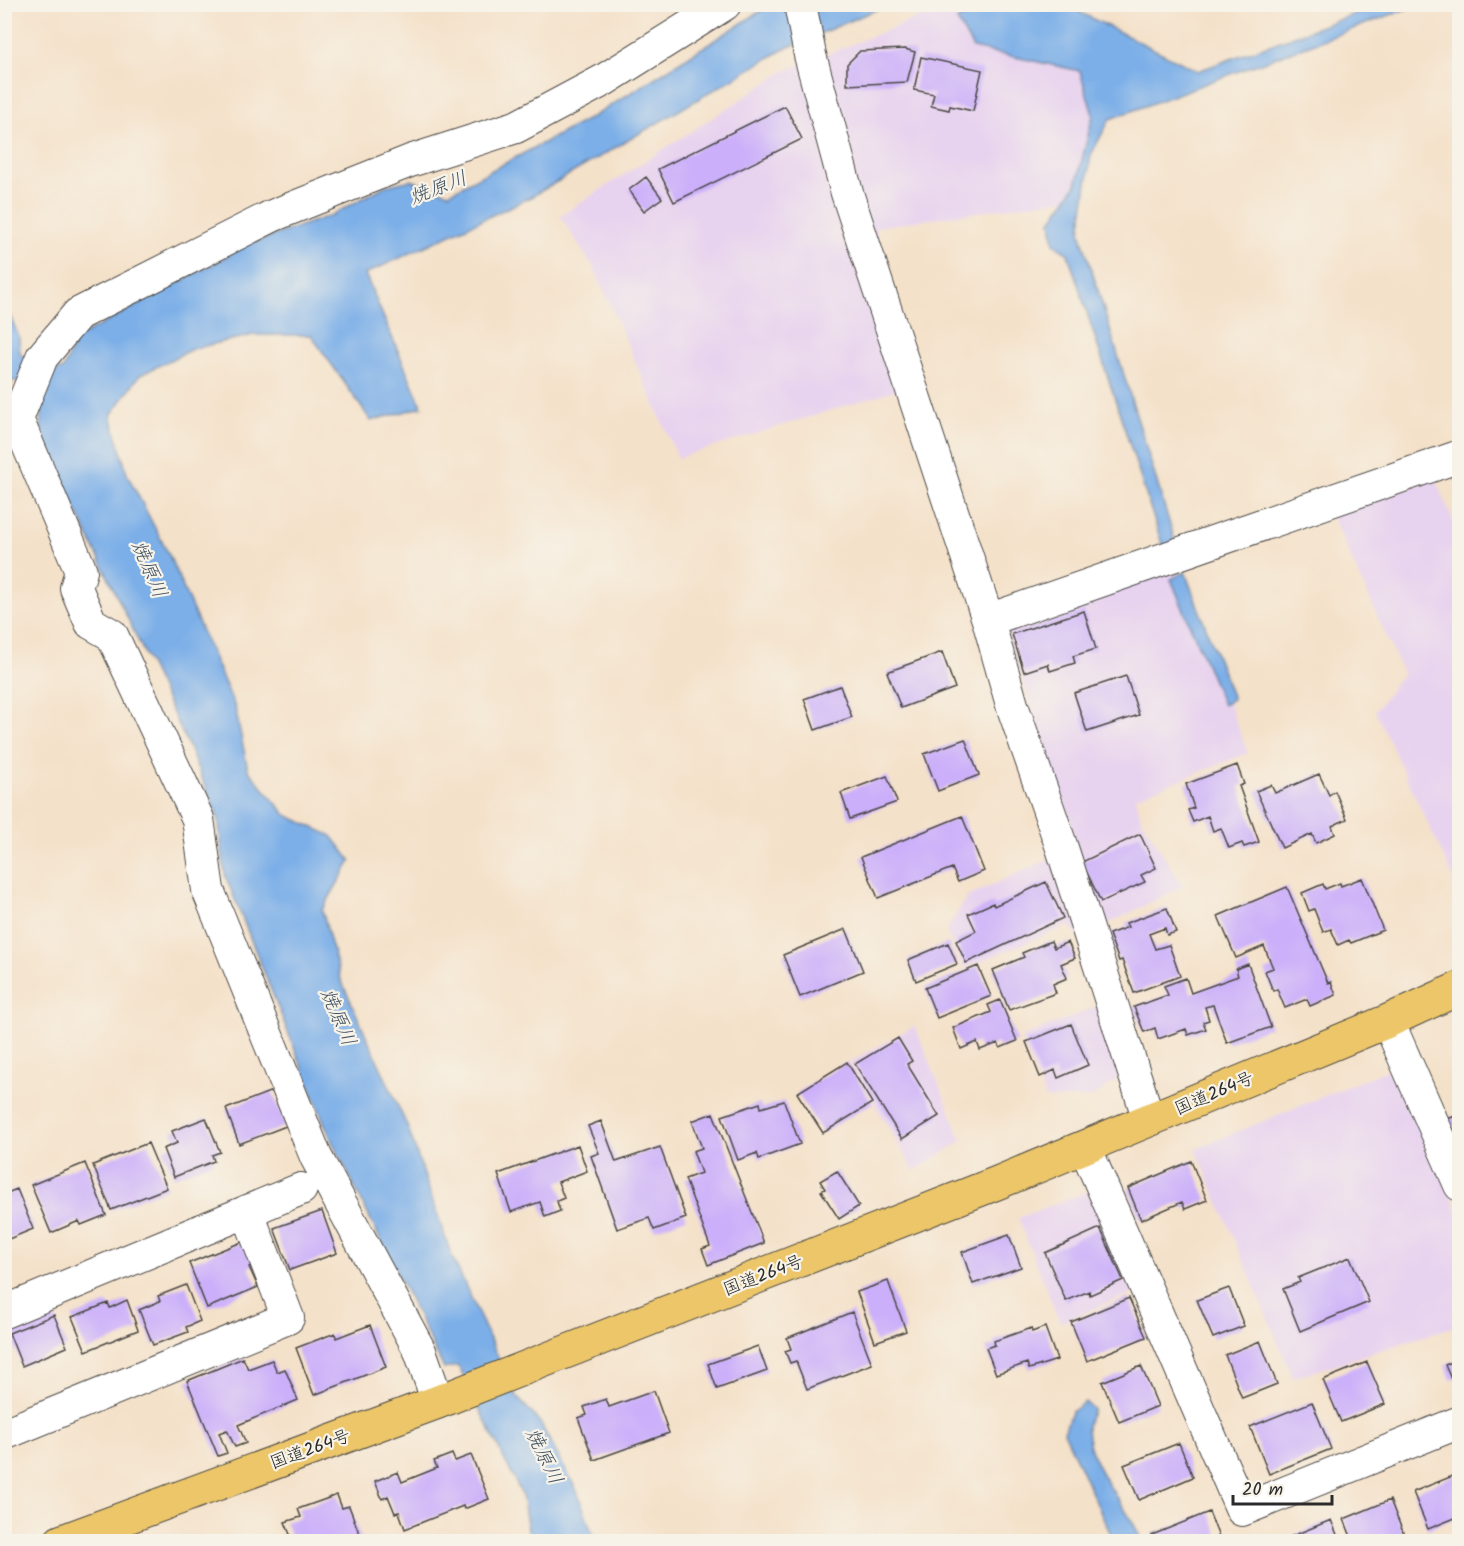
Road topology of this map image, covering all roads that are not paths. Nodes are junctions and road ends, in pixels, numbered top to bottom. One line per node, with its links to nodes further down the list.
1 (724, 4): 3 (street)
2 (800, 4): 5 (street)
3 (16, 414): 14 (street)
4 (1460, 456): 5 (street)
5 (988, 620): 8 (street)
6 (1460, 988): 7 (highway, 国道264号)
7 (1388, 1021): 8 (highway, 国道264号); 10 (street)
8 (1149, 1120): 9 (highway, 国道264号)
9 (1085, 1147): 14 (highway, 国道264号); 15 (street)
10 (1460, 1185)
11 (301, 1189): 12 (street)
12 (247, 1211): 13 (street); 16 (street)
13 (4, 1311)
14 (438, 1402): 17 (highway, 国道264号)
15 (1460, 1422)
16 (4, 1434)
17 (60, 1542)

